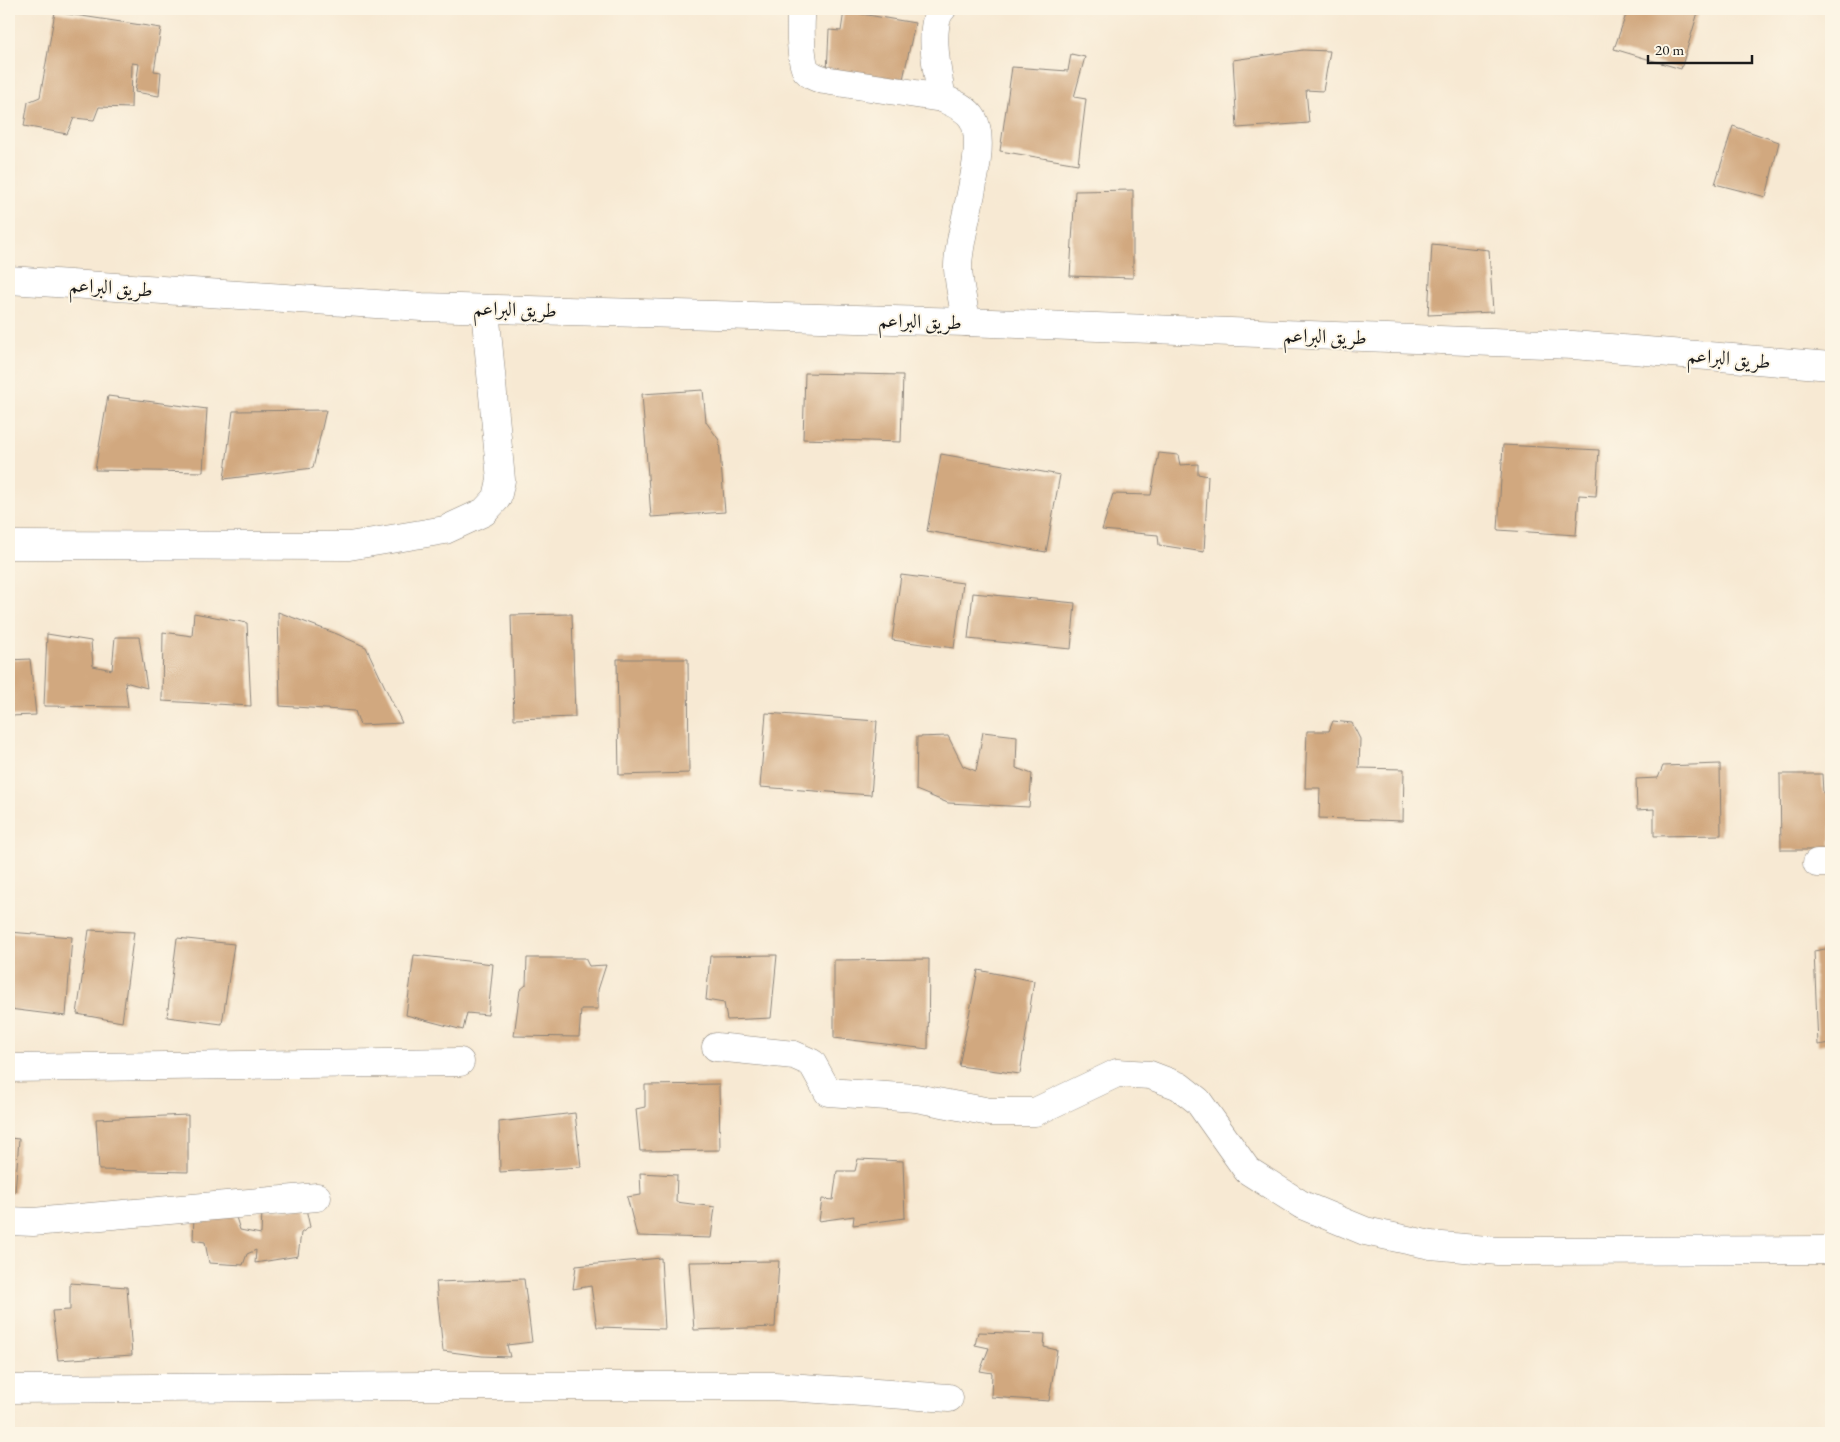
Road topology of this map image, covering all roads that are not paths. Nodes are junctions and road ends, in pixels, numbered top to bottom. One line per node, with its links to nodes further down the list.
1 (802, 9): 3 (street)
2 (942, 9): 3 (street)
3 (942, 98): 6 (street)
4 (9, 280): 5 (street, طريق البراعم)
5 (485, 308): 6 (street, طريق البراعم); 8 (street)
6 (966, 322): 7 (street, طريق البراعم)
7 (1831, 366)
8 (9, 545)
9 (716, 1047): 14 (street)
10 (460, 1062): 11 (street)
11 (9, 1068)
12 (317, 1197): 13 (street)
13 (9, 1221)
14 (1831, 1250)
15 (9, 1389): 16 (street)
16 (949, 1398)

